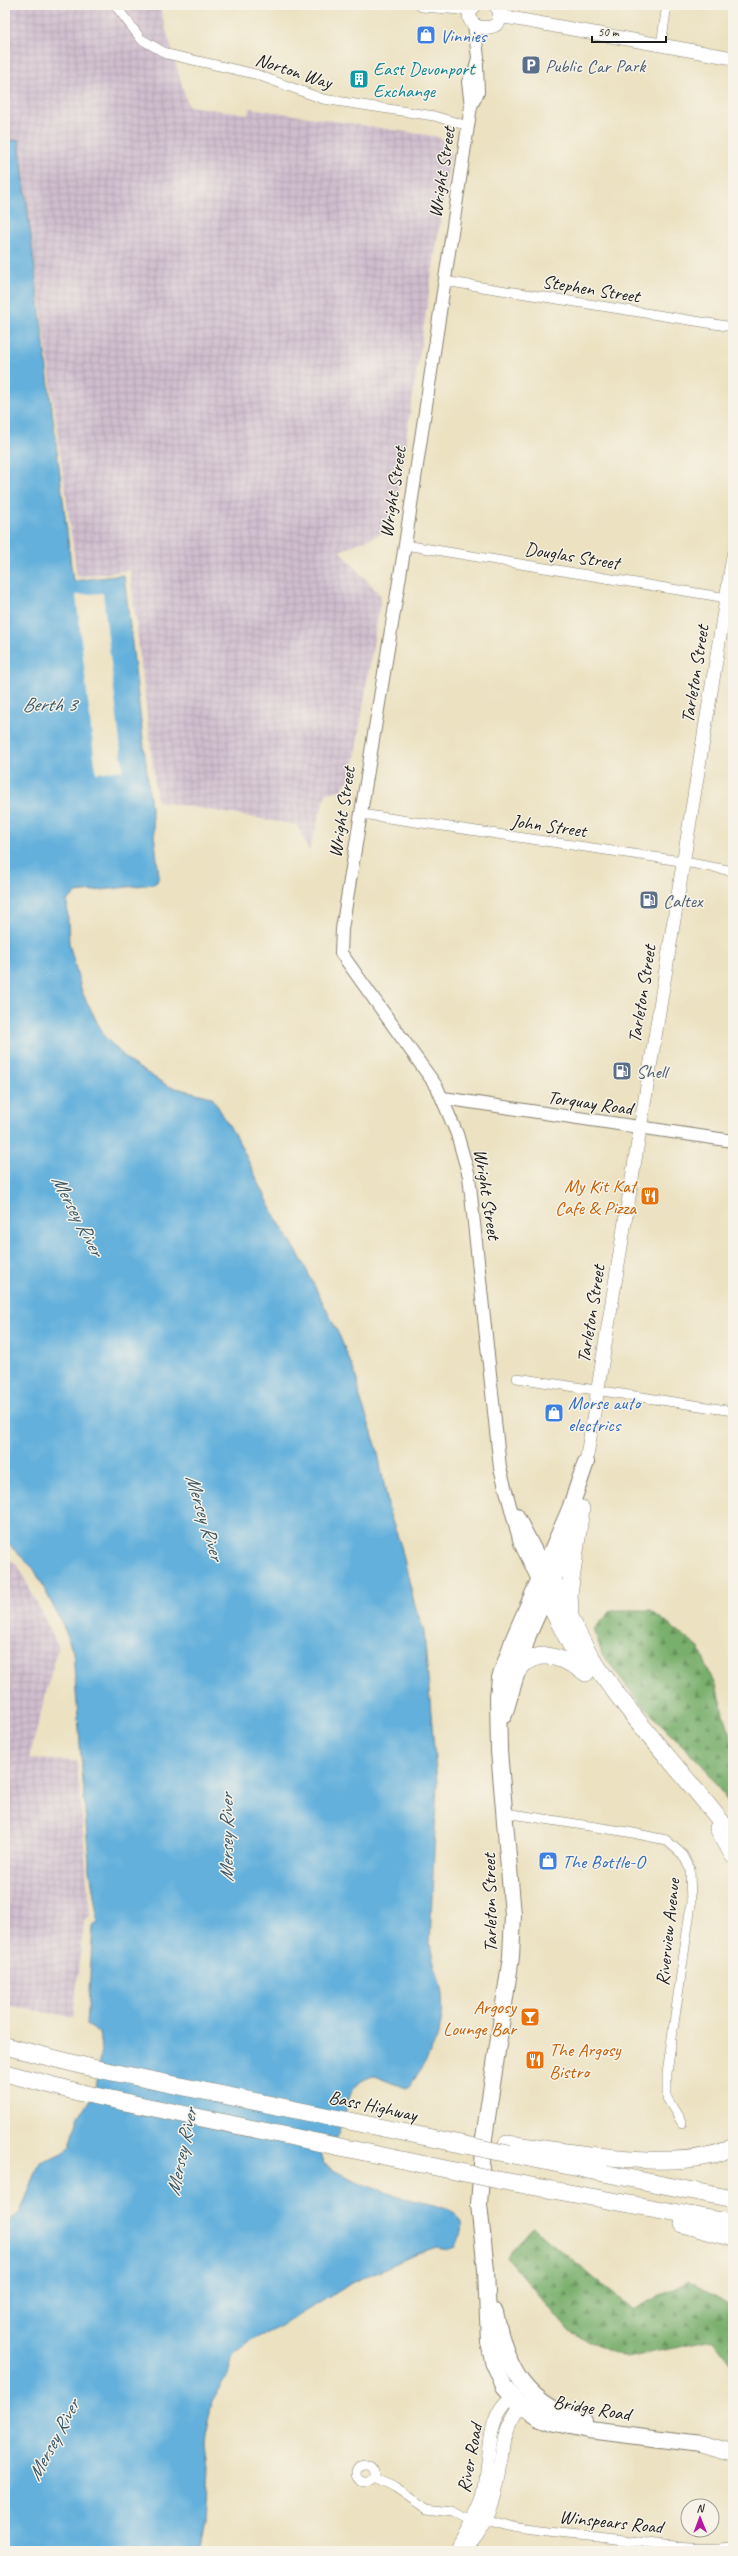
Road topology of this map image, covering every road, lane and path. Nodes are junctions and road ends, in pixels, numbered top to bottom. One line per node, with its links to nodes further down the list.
1 (114, 5): 11 (street, Norton Way)
2 (475, 5): 4 (main road); 6 (main road)
3 (667, 5): 8 (street)
4 (426, 6): 6 (main road)
5 (497, 11): 7 (main road); 8 (main road)
6 (473, 22): 7 (main road); 10 (street)
7 (491, 28): 10 (street, Wright Street)
8 (661, 45): 9 (main road)
9 (733, 58)
10 (477, 62): 11 (street, Wright Street)
11 (468, 126): 12 (street, Wright Street)
12 (444, 282): 13 (street, Stephen Street); 14 (street, Wright Street)
13 (733, 327)
14 (405, 545): 16 (street, Douglas Street); 17 (street, Wright Street)
15 (733, 556): 16 (main road, Tarleton Street)
16 (730, 598): 18 (main road, Tarleton Street)
17 (361, 814): 18 (street, John Street); 20 (street, Wright Street)
18 (683, 862): 19 (street, John Street); 21 (main road, Tarleton Street)
19 (733, 871)
20 (443, 1098): 21 (street, Torquay Road); 28 (street, Wright Street)
21 (639, 1127): 22 (street, Torquay Road); 24 (main road, Tarleton Street)
22 (733, 1142)
23 (517, 1378): 24 (street)
24 (598, 1390): 25 (street); 26 (main road, Tarleton Street)
25 (733, 1411)
26 (586, 1462): 27 (highway, Tarleton Street); 28 (highway, Tarleton Street)
27 (581, 1509): 28 (highway, Tarleton Street); 29 (highway)
28 (546, 1582): 29 (highway); 30 (highway, Tarleton Street); 31 (highway); 33 (highway, Tarleton Street)
29 (570, 1614): 32 (highway)
30 (513, 1679): 31 (highway); 33 (highway, Tarleton Street)
31 (599, 1682): 32 (highway)
32 (629, 1710): 34 (highway)
33 (499, 1736): 35 (highway, Tarleton Street)
34 (684, 1774): 36 (highway); 37 (highway)
35 (506, 1813): 42 (street, Riverview Avenue); 49 (highway, Tarleton Street)
36 (733, 1837)
37 (733, 1855)
38 (5, 2046): 44 (highway, Bass Highway, bridge)
39 (5, 2073): 41 (highway)
40 (5, 2080): 41 (highway)
41 (82, 2093): 45 (highway, bridge)
42 (682, 2123)
43 (733, 2146): 44 (highway)
44 (508, 2149): 46 (highway)
45 (587, 2197): 47 (highway); 48 (highway)
46 (733, 2199)
47 (733, 2223)
48 (733, 2238)
49 (521, 2398): 50 (highway, Bridge Road); 54 (main road, River Road)
50 (701, 2444): 51 (highway); 52 (highway)
51 (733, 2446)
52 (733, 2453)
53 (373, 2478): 54 (street, Winspears Road)
54 (478, 2520): 56 (street, Winspears Road); 57 (main road, River Road); 58 (main road, River Road)
55 (733, 2546): 56 (street, Winspears Road)
56 (700, 2550)
57 (455, 2551)
58 (463, 2551)

